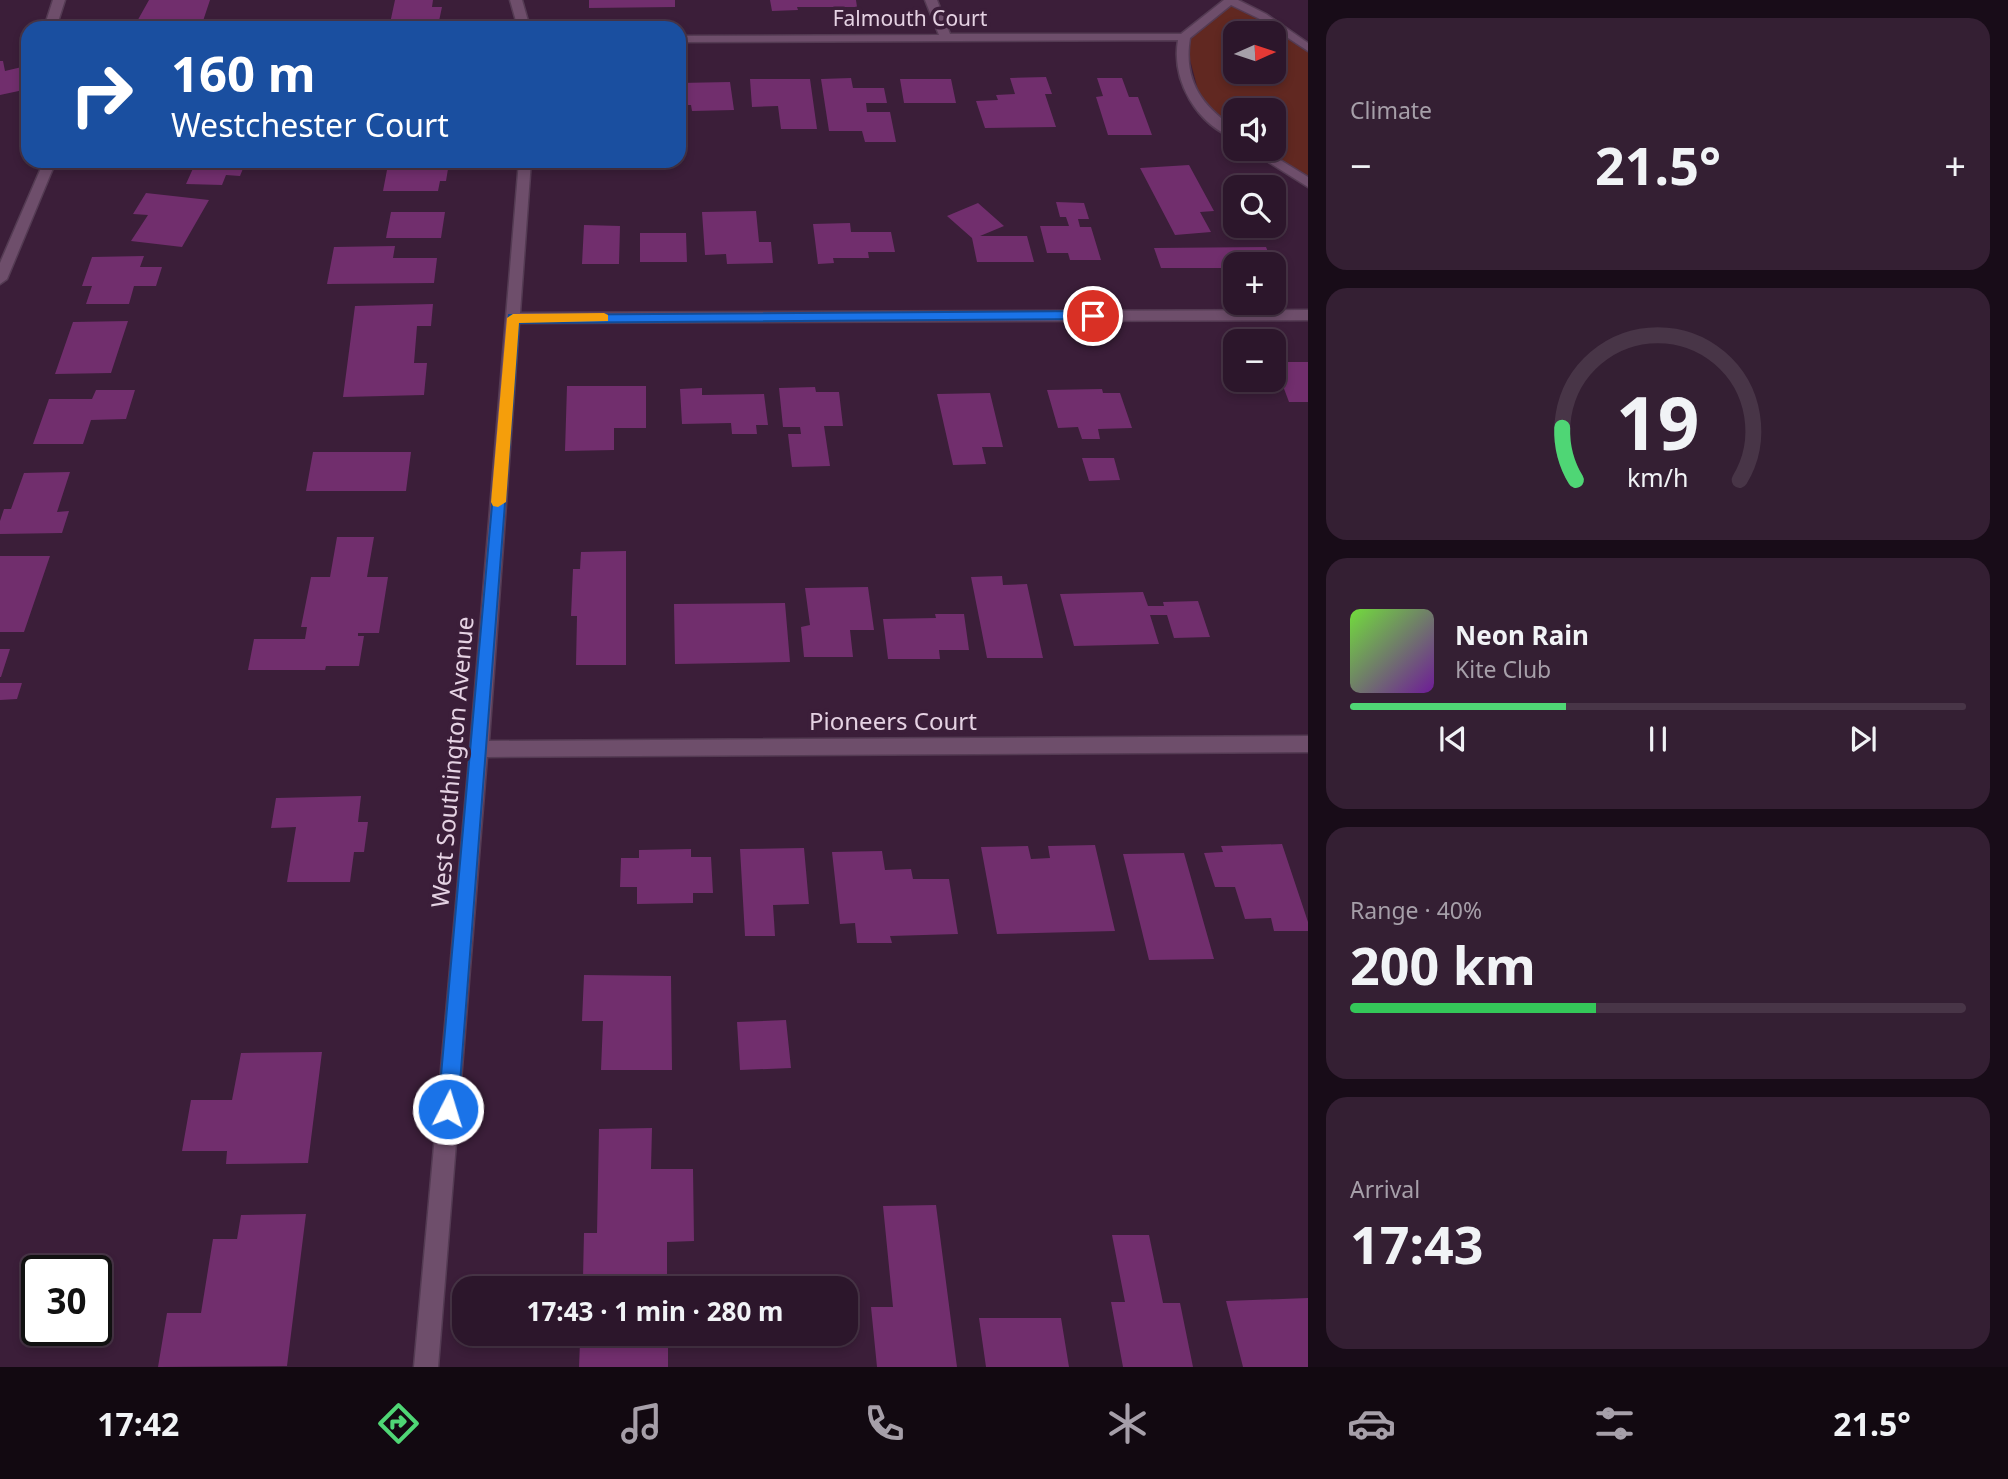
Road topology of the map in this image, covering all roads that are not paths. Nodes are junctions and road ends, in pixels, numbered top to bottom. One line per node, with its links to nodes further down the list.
1 (59, 0): 5 (street)
2 (516, 0): 6 (street)
3 (931, 0): 8 (street)
4 (1231, 1): 7 (street); 10 (street)
5 (52, 21)
6 (522, 21)
7 (1184, 37): 8 (street, Falmouth Court); 11 (street)
8 (946, 38): 9 (street, Falmouth Court)
9 (686, 39)
10 (1308, 48)
11 (1223, 125)
12 (1273, 161): 15 (street)
13 (47, 168): 16 (street)
14 (524, 168): 18 (street, West Southington Avenue)
15 (1308, 183)
16 (0, 279)
17 (1308, 315): 18 (street)
18 (513, 318): 20 (street, West Southington Avenue)
19 (1308, 744): 20 (street, Pioneers Court)
20 (479, 749): 21 (street, West Southington Avenue)
21 (426, 1367)

